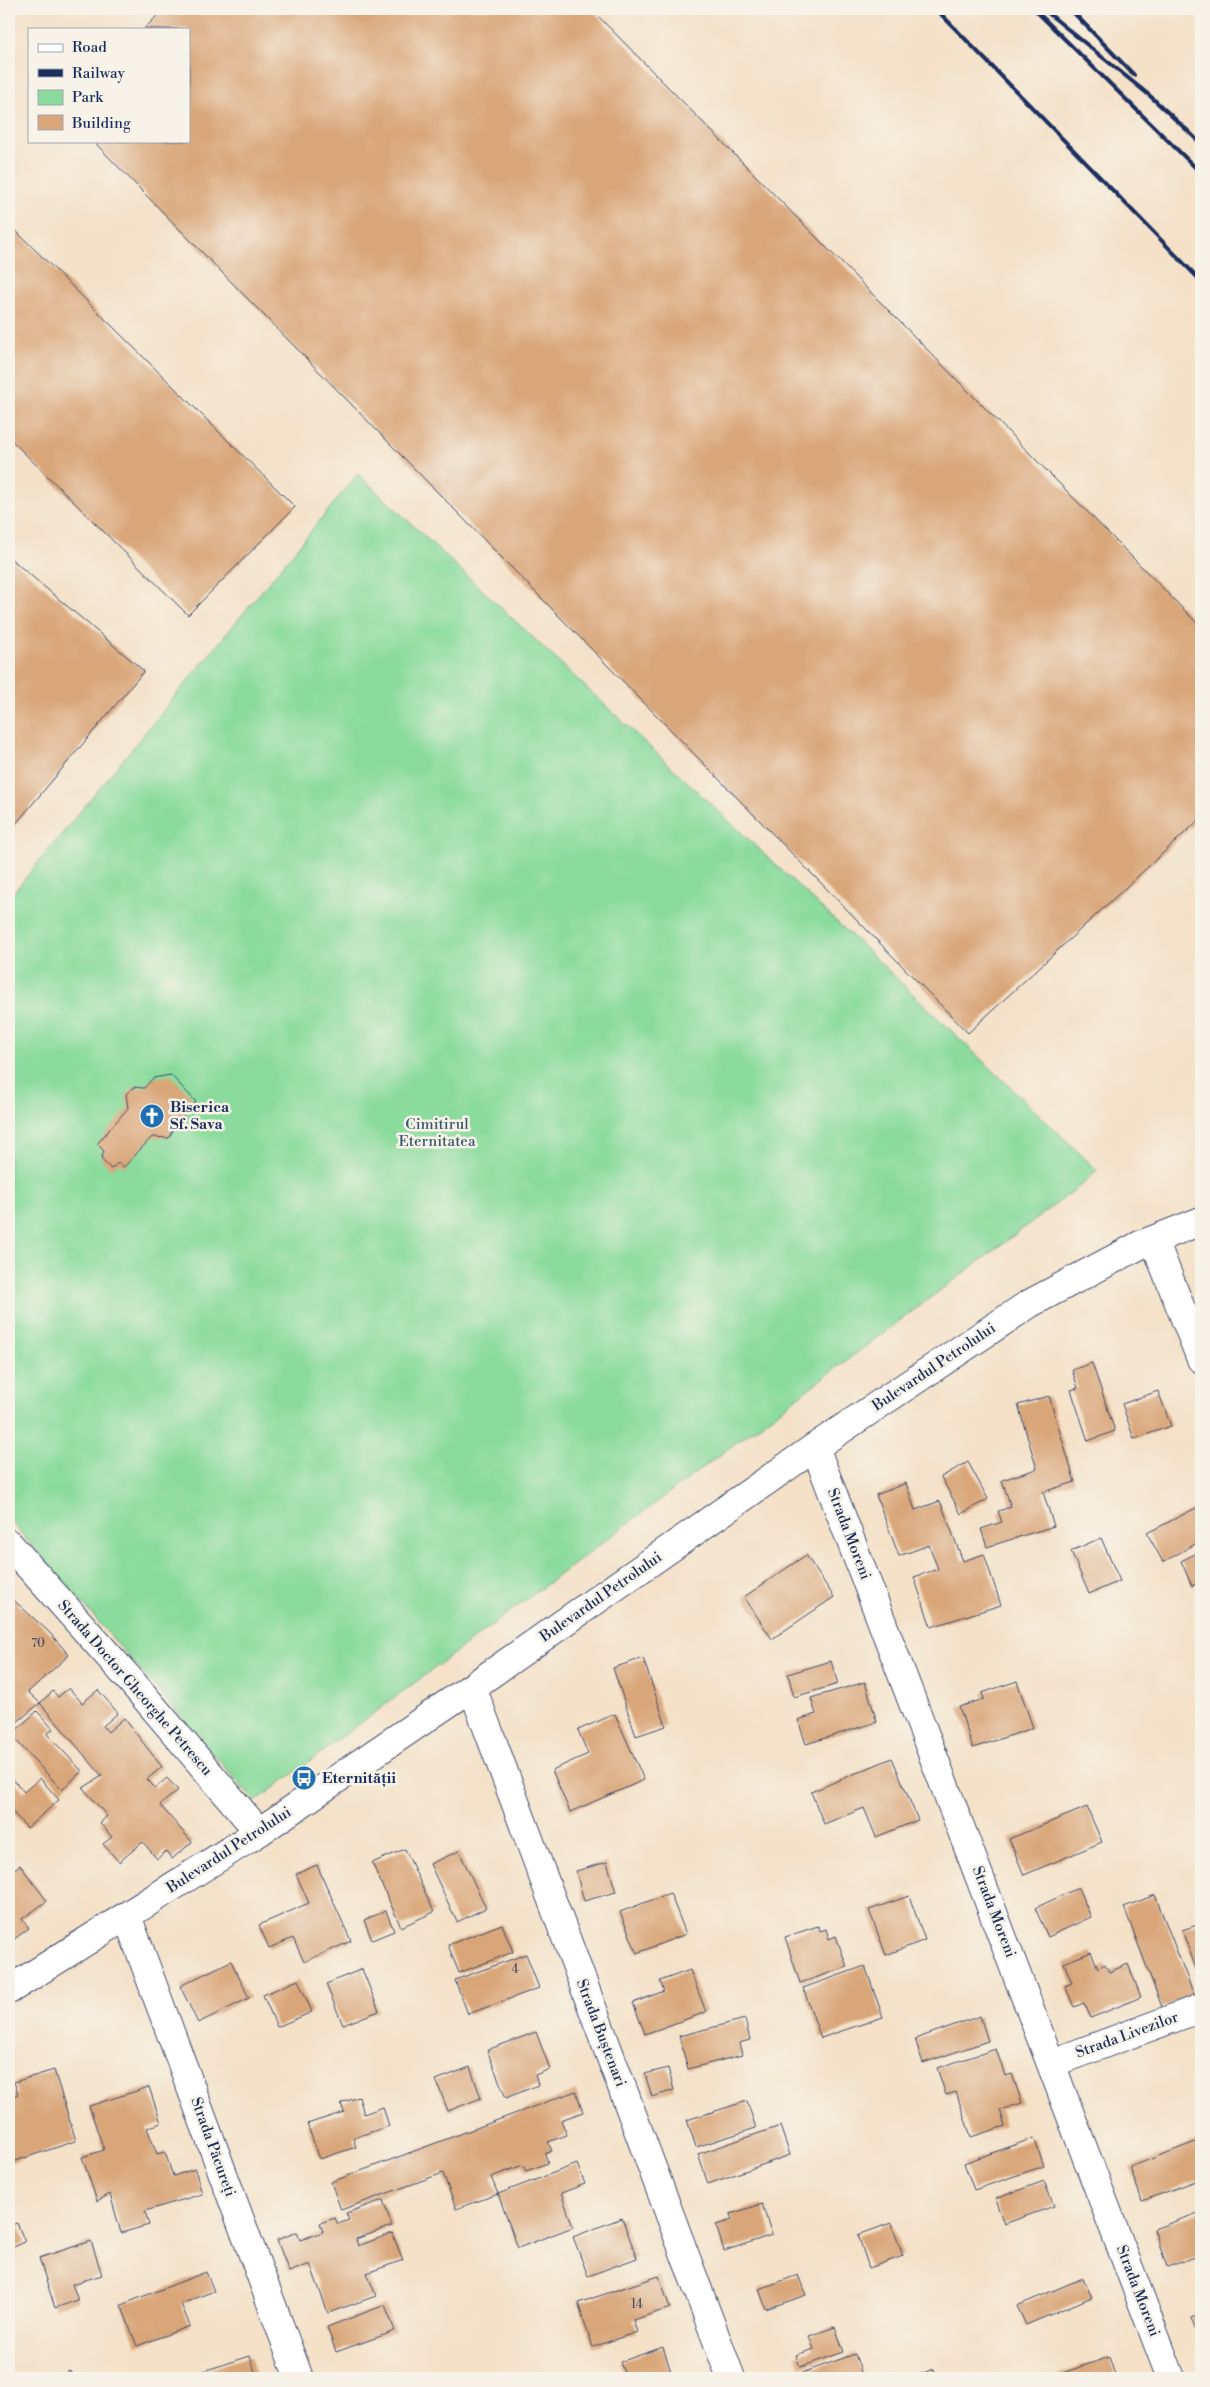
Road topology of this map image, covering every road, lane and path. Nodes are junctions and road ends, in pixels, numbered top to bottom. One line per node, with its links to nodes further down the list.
1 (1201, 1222): 2 (street, Bulevardul Petrolului)
2 (1154, 1240): 3 (street); 4 (street, Bulevardul Petrolului)
3 (1201, 1360)
4 (815, 1447): 6 (street, Bulevardul Petrolului); 11 (street, Strada Moreni)
5 (9, 1544): 7 (street, Strada Doctor Gheorghe Petrescu)
6 (472, 1687): 7 (street, Bulevardul Petrolului); 13 (street, Strada Buștenari)
7 (259, 1832): 8 (street, Bulevardul Petrolului)
8 (127, 1916): 9 (street, Bulevardul Petrolului); 12 (street, Strada Păcureți)
9 (9, 1990)
10 (1201, 2008): 11 (street, Strada Livezilor)
11 (1052, 2063): 14 (street, Strada Moreni)
12 (299, 2378)
13 (731, 2378)
14 (1171, 2378)

